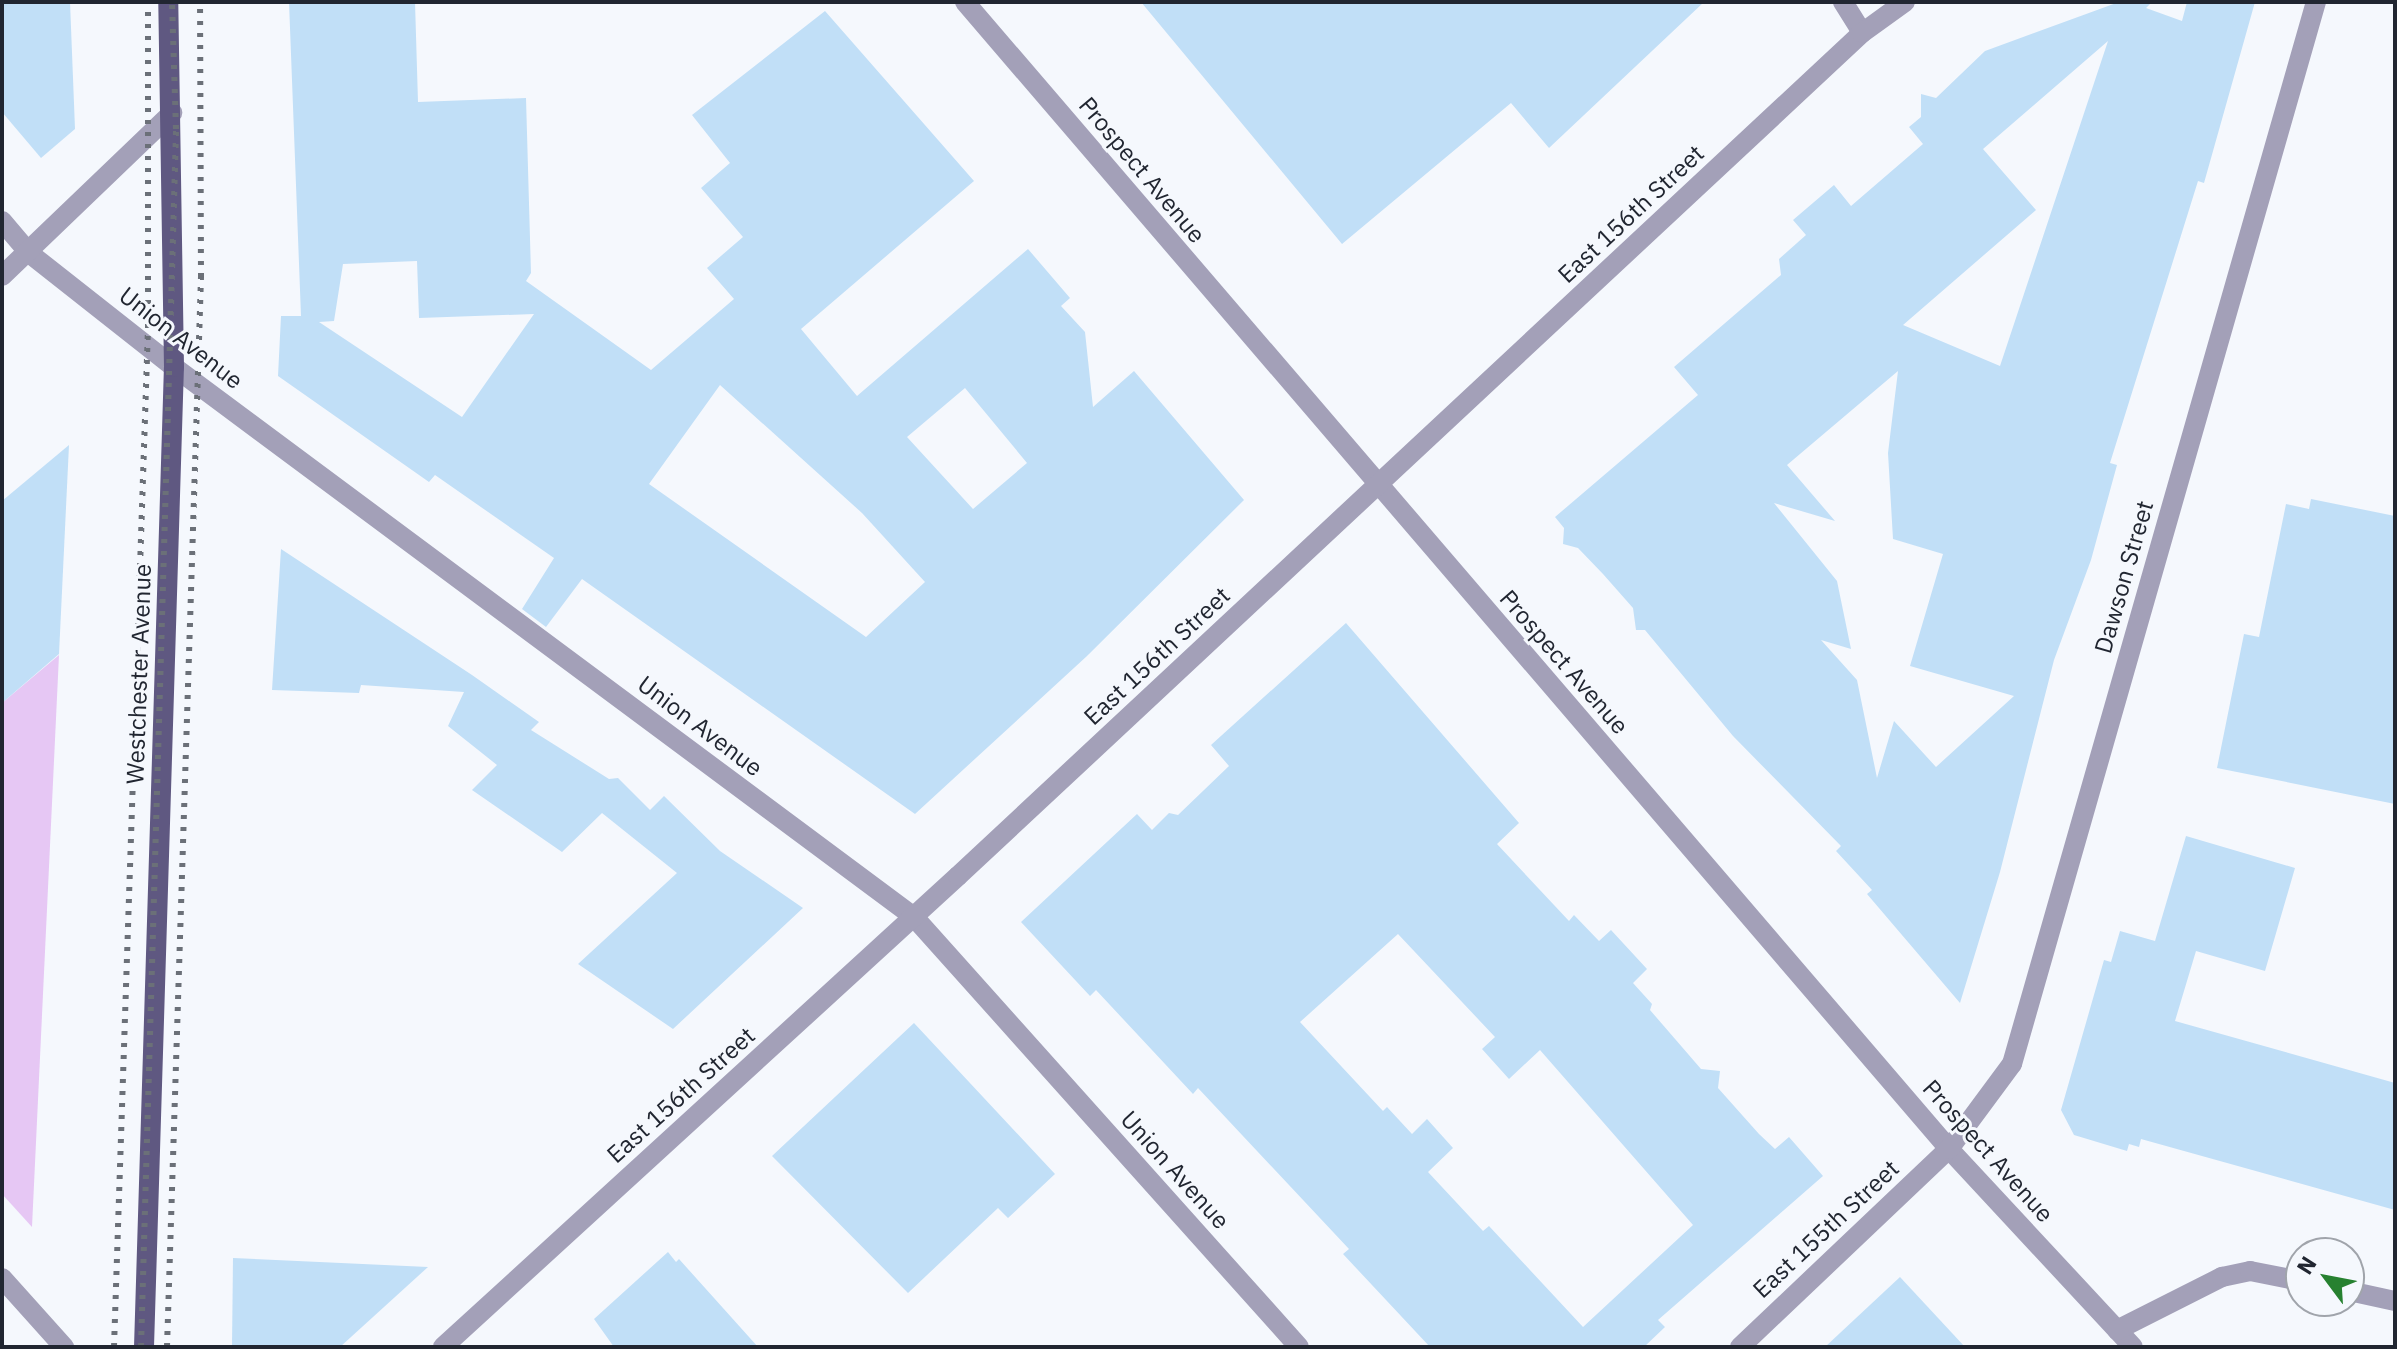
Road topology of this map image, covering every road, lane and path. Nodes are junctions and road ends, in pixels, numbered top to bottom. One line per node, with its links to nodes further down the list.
1 (168, 2): 7 (main road, Westchester Avenue)
2 (965, 2): 12 (street, Prospect Avenue)
3 (1843, 2): 6 (street)
4 (1905, 2): 6 (street, East 156th Street)
5 (2316, 2): 14 (street, Dawson Street)
6 (1862, 33): 12 (street, East 156th Street)
7 (172, 113): 9 (street); 11 (main road, Westchester Avenue)
8 (2, 221): 9 (street, Union Avenue)
9 (29, 253): 10 (street); 11 (street, Union Avenue)
10 (2, 276)
11 (174, 367): 13 (street, Union Avenue); 21 (main road, Westchester Avenue)
12 (1378, 487): 13 (street, East 156th Street); 14 (street, Prospect Avenue)
13 (914, 917): 22 (street, East 156th Street); 23 (street, Union Avenue)
14 (1949, 1149): 19 (street, Prospect Avenue); 24 (street, East 155th Street)
15 (2, 1278): 20 (street)
16 (2285, 1278): 19 (street)
17 (2365, 1294): 18 (street)
18 (2395, 1301)
19 (2117, 1330): 25 (street, Prospect Avenue)
20 (64, 1347)
21 (144, 1347)
22 (443, 1347)
23 (1299, 1347)
24 (1740, 1347)
25 (2133, 1347)

